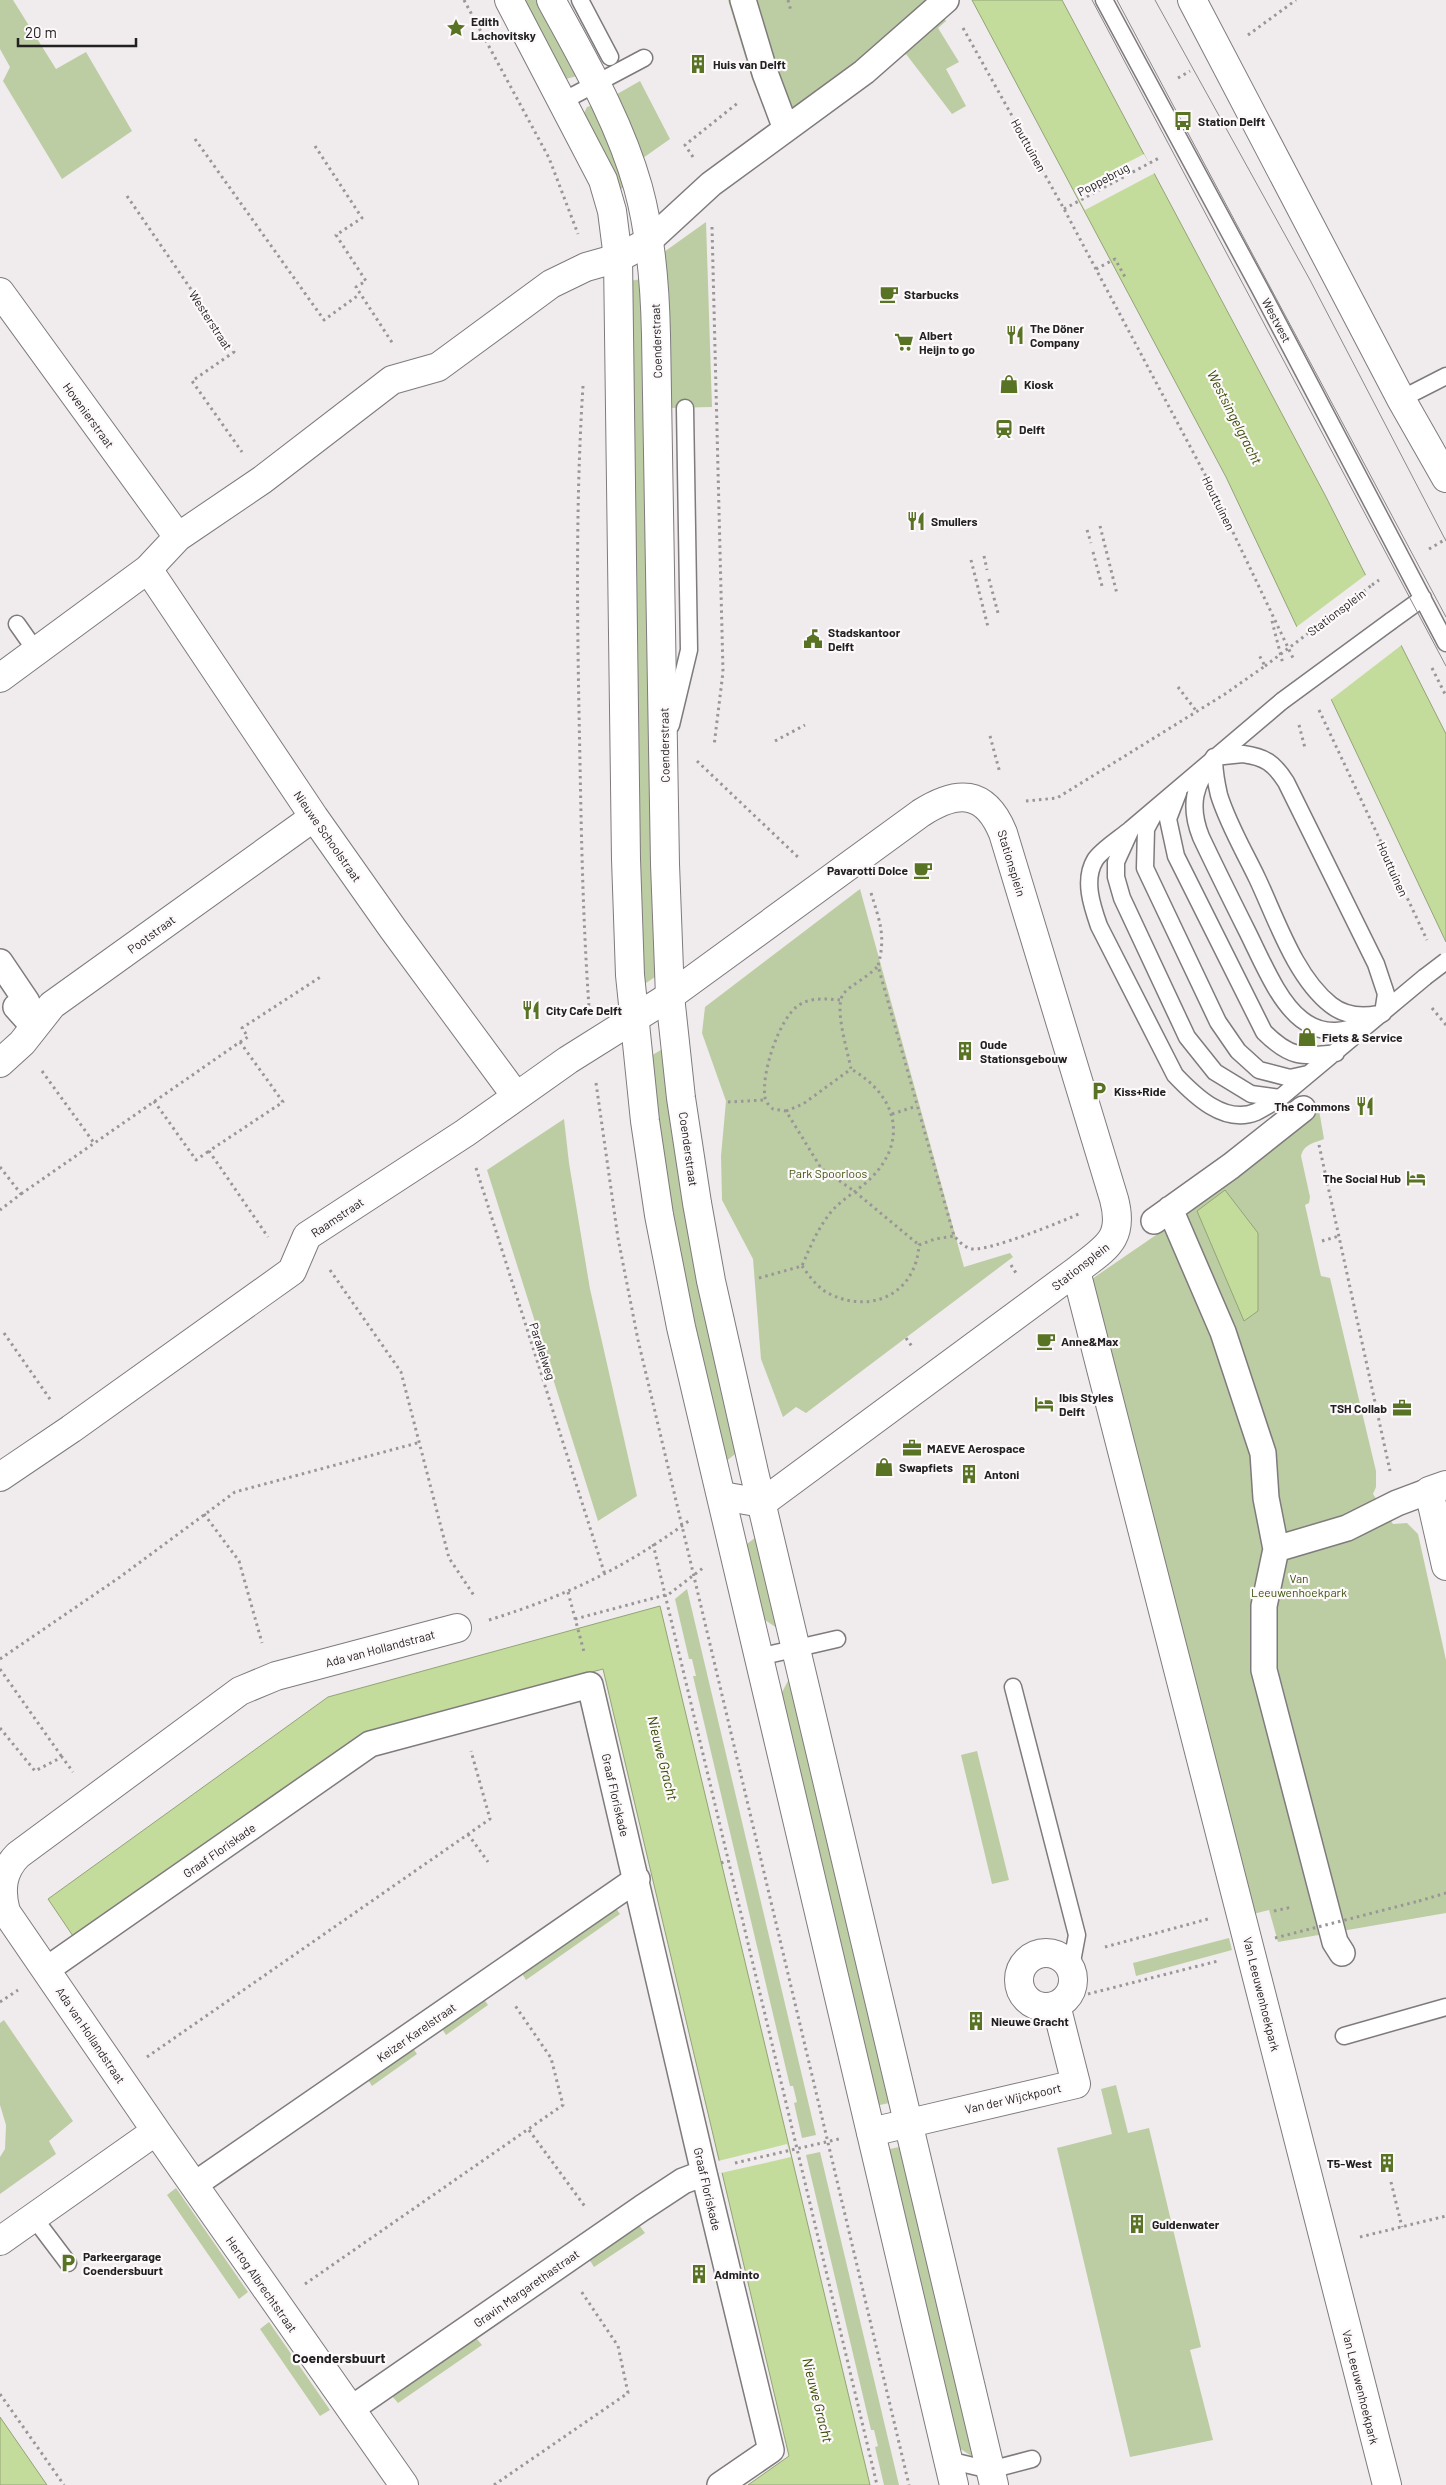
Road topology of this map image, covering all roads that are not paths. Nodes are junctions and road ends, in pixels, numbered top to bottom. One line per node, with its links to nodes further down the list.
1 (508, 0): 11 (street)
2 (551, 0): 10 (street, Coenderstraat)
3 (580, 0): 8 (lane)
4 (743, 0): 12 (street)
5 (946, 0): 12 (street)
6 (1104, 0): 22 (lane, Westvest)
7 (1192, 0): 17 (street)
8 (610, 57)
9 (644, 58): 10 (lane)
10 (597, 83): 11 (lane); 13 (street, Coenderstraat)
11 (563, 101): 14 (street)
12 (786, 129): 13 (street)
13 (648, 242): 14 (street); 27 (street, Coenderstraat)
14 (618, 258): 20 (street); 37 (street)
15 (0, 292): 20 (street, Hovenierstraat)
16 (1446, 376): 17 (lane)
17 (1401, 399): 19 (street)
18 (684, 408): 27 (lane)
19 (1446, 478)
20 (178, 537): 21 (street)
21 (148, 570): 25 (street); 31 (street, Nieuwe Schoolstraat)
22 (1423, 598): 24 (lane, Westvest); 28 (lane, bridge)
23 (17, 624): 25 (lane)
24 (1446, 643)
25 (36, 650): 26 (street)
26 (0, 678)
27 (664, 754): 35 (street, Coenderstraat)
28 (1214, 757): 29 (lane); 36 (lane); 36 (lane); 36 (lane)
29 (1180, 789): 30 (lane); 39 (lane)
30 (1156, 810): 32 (lane); 41 (lane)
31 (314, 817): 38 (street, Pootstraat); 42 (street, Nieuwe Schoolstraat)
32 (1131, 829): 43 (lane); 43 (lane)
33 (1446, 961): 36 (lane, bridge)
34 (0, 962): 38 (street)
35 (670, 996): 37 (street, Raamstraat); 45 (street, Stationsplein); 49 (street, Coenderstraat)
36 (1383, 1013): 39 (lane)
37 (634, 1018): 42 (street, Raamstraat); 48 (street)
38 (18, 1022): 40 (street, Pootstraat)
39 (1336, 1053): 41 (lane)
40 (0, 1063)
41 (1309, 1074): 43 (lane)
42 (516, 1096): 46 (street, Raamstraat)
43 (1280, 1098)
44 (1303, 1109): 50 (street)
45 (1076, 1271): 49 (street, Stationsplein); 78 (street, Van Leeuwenhoekpark)
46 (0, 1477)
47 (1437, 1488): 50 (street); 51 (street)
48 (722, 1496): 49 (street); 55 (street)
49 (762, 1503): 54 (street)
50 (1276, 1550): 58 (street)
51 (1446, 1566)
52 (457, 1628): 60 (street, Ada van Hollandstraat)
53 (838, 1639): 54 (lane)
54 (796, 1649): 55 (lane); 64 (street)
55 (759, 1657): 66 (street)
56 (1013, 1687): 59 (lane)
57 (636, 1879): 60 (street, Graaf Floriskade); 67 (street, Graaf Floriskade); 68 (street, Keizer Karelstraat)
58 (1342, 1953)
59 (1072, 1961): 61 (street); 61 (street)
60 (46, 1970): 65 (street, Ada van Hollandstraat)
61 (1056, 2005): 64 (street, Van der Wijckpoort)
62 (1446, 2007): 63 (lane)
63 (1344, 2036)
64 (908, 2123): 66 (street, Van der Wijckpoort); 75 (street)
65 (156, 2131): 68 (street, Hertog Albrechtstraat); 69 (street)
66 (871, 2132): 74 (street)
67 (704, 2173): 72 (street, Gravin Margarethastraat); 77 (street, Graaf Floriskade)
68 (194, 2185): 72 (street, Hertog Albrechtstraat)
69 (34, 2218): 70 (street); 71 (lane)
70 (0, 2241)
71 (68, 2263)
72 (351, 2409): 76 (street, Hertog Albrechtstraat)
73 (1032, 2460): 75 (lane)
74 (951, 2473): 75 (lane)
75 (992, 2477)
76 (404, 2485)
77 (720, 2485)
78 (1387, 2485)

